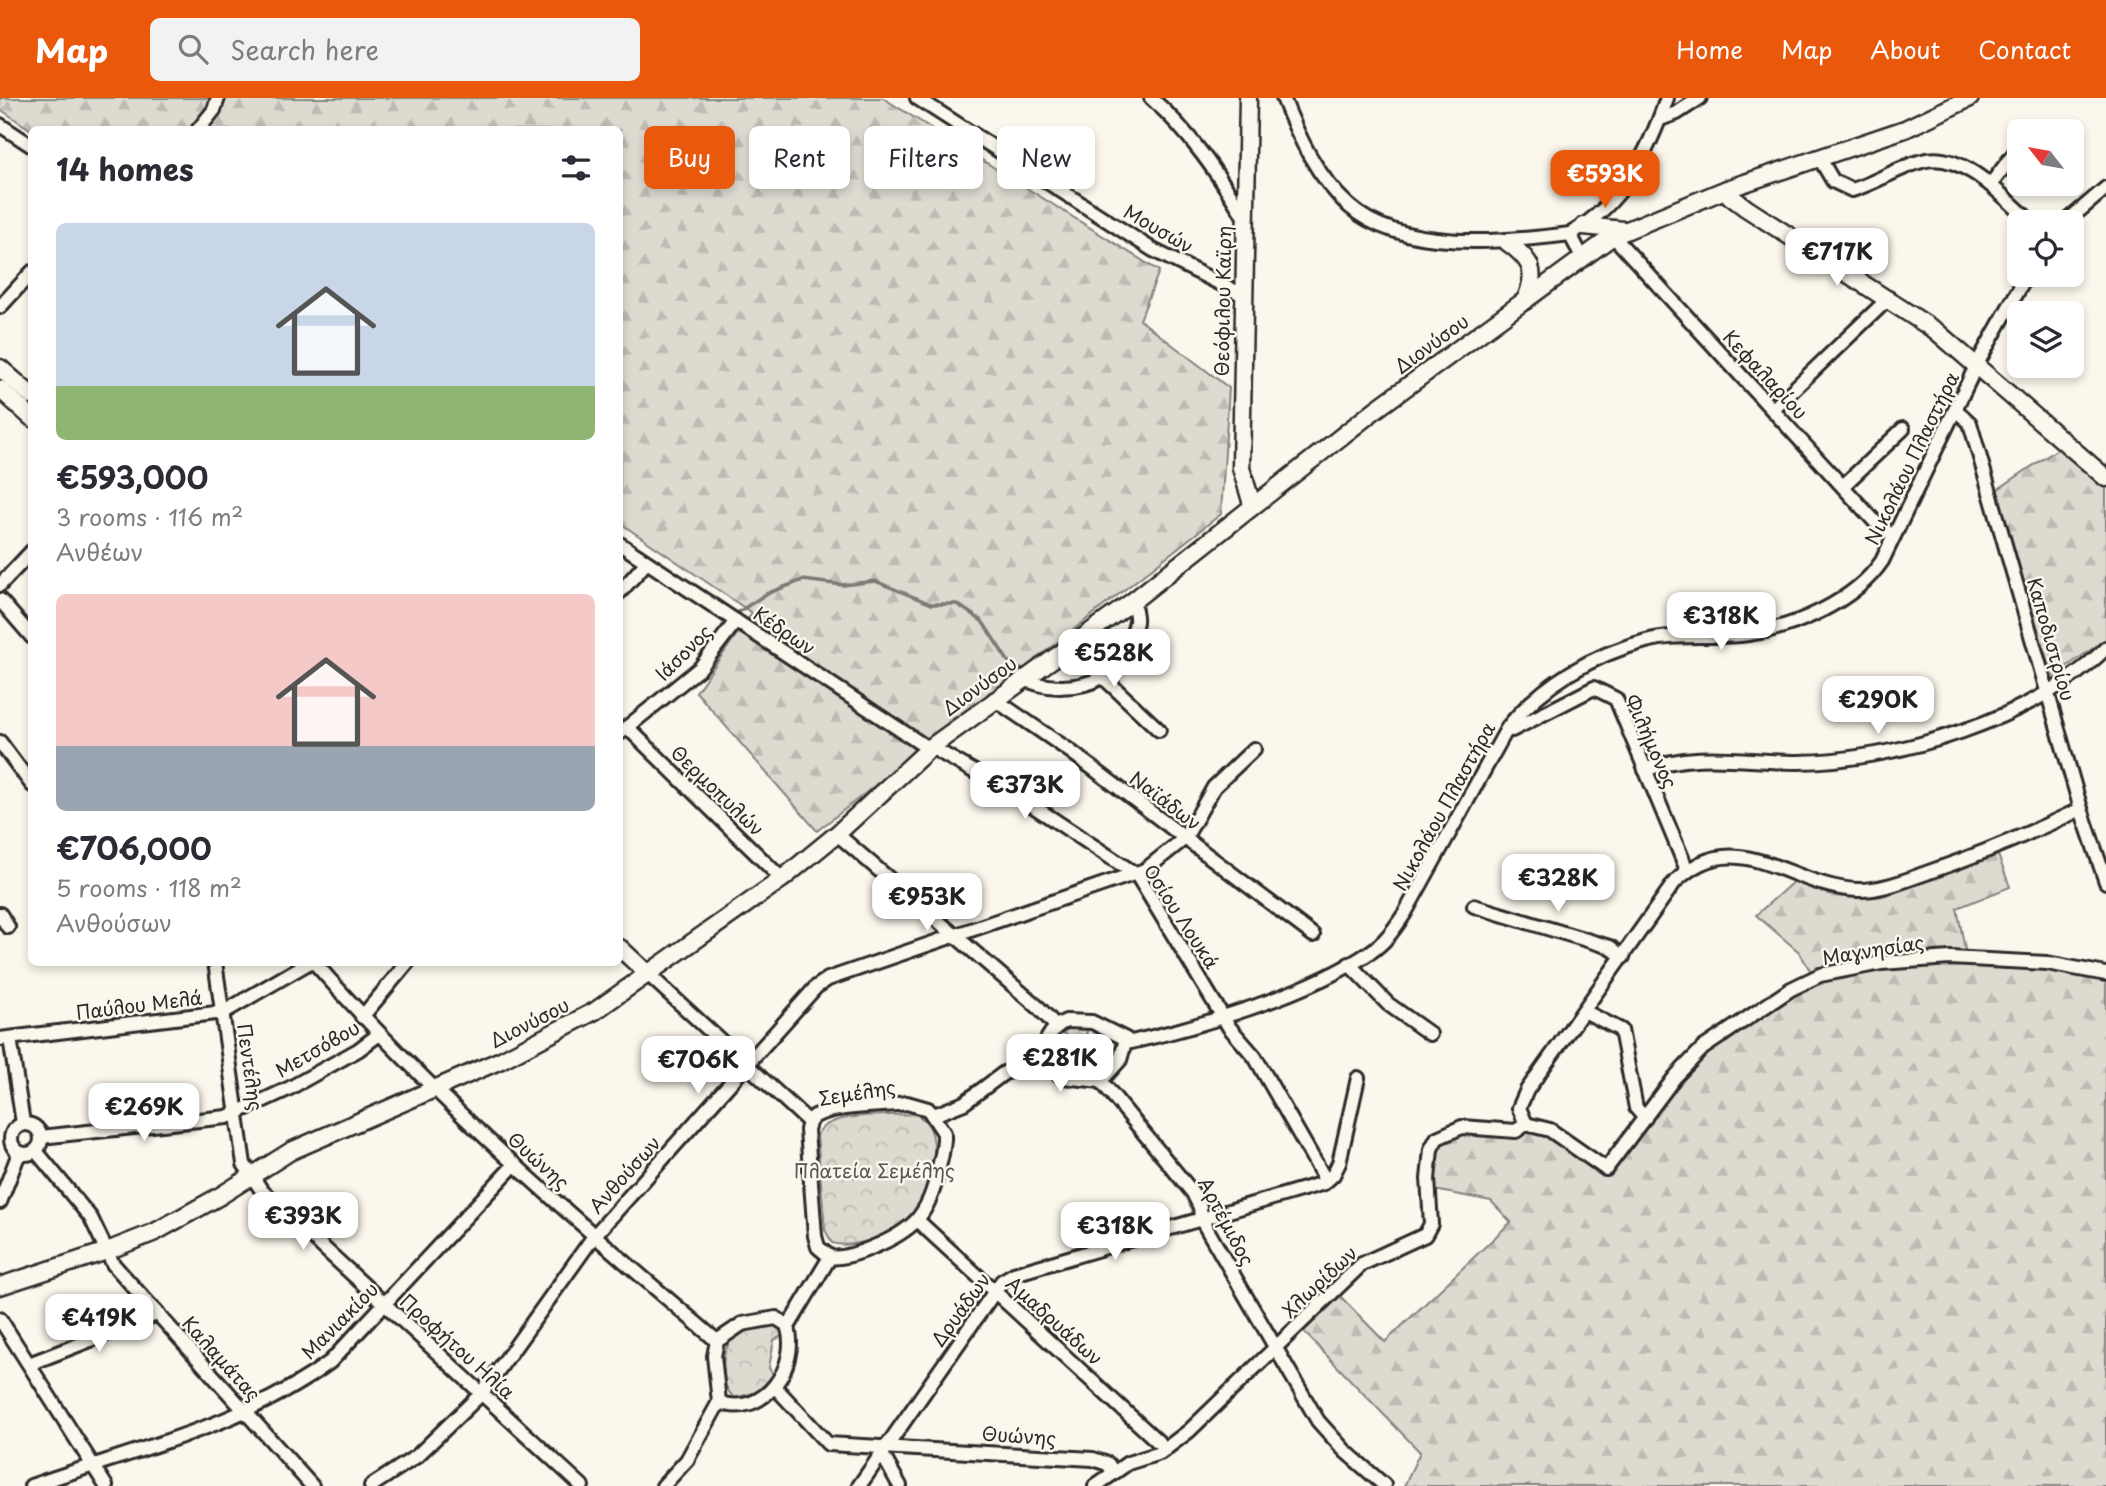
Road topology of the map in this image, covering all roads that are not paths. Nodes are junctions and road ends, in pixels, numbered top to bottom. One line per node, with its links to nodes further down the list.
1 (218, 98): 11 (street)
2 (917, 98): 27 (street, Μουσών)
3 (1151, 98): 20 (street)
4 (1248, 98): 20 (main road, Θεόφιλου Καϊρη)
5 (1283, 98): 23 (street)
6 (1667, 98): 9 (street)
7 (1700, 98): 9 (street)
8 (1970, 98): 13 (main road, Διονύσου)
9 (1660, 119): 21 (street)
10 (0, 125): 12 (street)
11 (201, 126)
12 (28, 143)
13 (1820, 159): 15 (street); 17 (main road, Διονύσου)
14 (2007, 162): 15 (street)
15 (1990, 184): 18 (street)
16 (2106, 188): 19 (street)
17 (1727, 190): 22 (main road, Διονύσου); 28 (main road)
18 (2018, 210)
19 (2080, 210)
20 (1245, 218): 27 (main road, Θεόφιλου Καϊρη)
21 (1577, 230): 22 (main road); 23 (street); 24 (street)
22 (1618, 233): 24 (main road, Διονύσου); 35 (street, Κεφαλαρίου)
23 (1507, 242): 29 (main road)
24 (1583, 259): 29 (main road, Διονύσου)
25 (28, 276): 30 (street)
26 (2020, 287): 31 (street, Νικολάου Πλαστήρα)
27 (1243, 295): 41 (main road, Θεόφιλου Καϊρη)
28 (1889, 298): 31 (main road); 35 (street)
29 (1525, 301): 41 (main road, Διονύσου)
30 (0, 307)
31 (1977, 364): 36 (street, Νικολάου Πλαστήρα); 39 (main road)
32 (0, 368): 34 (main road)
33 (0, 389): 37 (main road)
34 (28, 392)
35 (1773, 409): 40 (street, Κεφαλαρίου)
36 (1956, 410): 42 (street, Νικολάου Πλαστήρα); 55 (street, Καποδιστρίου)
37 (28, 414)
38 (1903, 429): 40 (street)
39 (2106, 478)
40 (1843, 486): 42 (street, Κεφαλαρίου)
41 (1252, 504): 49 (main road, Διονύσου)
42 (1893, 536): 57 (street, Νικολάου Πλαστήρα)
43 (623, 546): 45 (street, Κέδρων)
44 (28, 555): 46 (street)
45 (646, 563): 47 (street); 50 (street, Κέδρων)
46 (0, 585)
47 (623, 589)
48 (0, 600): 51 (street)
49 (1133, 601): 53 (street); 54 (main road, Διονύσου)
50 (736, 621): 58 (street, Ιάσονος); 61 (street, Κέδρων)
51 (28, 632)
52 (2106, 648): 55 (street)
53 (1103, 677): 54 (street); 59 (street)
54 (1023, 678): 56 (main road, Διονύσου)
55 (2047, 691): 63 (street); 65 (street, Καποδιστρίου)
56 (994, 699): 61 (main road, Διονύσου); 67 (street, Ναϊάδων)
57 (1508, 727): 63 (street, Φιλήμονος); 79 (street, Νικολάου Πλαστήρα)
58 (623, 730): 71 (street, Θερμοπυλών)
59 (1158, 730)
60 (0, 742): 64 (street)
61 (930, 748): 66 (main road, Διονύσου); 69 (street, Οσίου Λουκά)
62 (1254, 748): 67 (street, Ανθούσων)
63 (1645, 770): 68 (street, Φιλήμονος)
64 (28, 780)
65 (2081, 809): 68 (street); 70 (street, Καποδιστρίου)
66 (837, 834): 71 (main road, Διονύσου); 76 (street)
67 (1185, 838): 69 (street, Ανθούσων); 75 (street, Ναϊάδων)
68 (1687, 870): 78 (street)
69 (1135, 873): 76 (street, Ανθούσων); 88 (street, Οσίου Λουκά)
70 (2104, 874)
71 (782, 879): 85 (main road, Διονύσου)
72 (1475, 906): 78 (street)
73 (0, 914): 74 (street)
74 (8, 927)
75 (1313, 935)
76 (957, 936): 90 (street); 96 (street, Ανθούσων)
77 (623, 951): 85 (main road)
78 (1623, 957): 86 (street)
79 (1349, 964): 88 (street, Νικολάου Πλαστήρα); 91 (street)
80 (216, 966): 87 (street, Πεντέλης)
81 (305, 966): 87 (street, Παύλου Μελά)
82 (316, 966): 89 (street, Θυώνης)
83 (405, 966): 89 (street, Μετσόβου)
84 (2106, 974): 102 (street, Μαγνησίας)
85 (649, 975): 96 (street); 99 (main road, Διονύσου)
86 (1584, 1011): 102 (street); 105 (street)
87 (224, 1012): 93 (street, Παύλου Μελά); 100 (street, Πεντέλης)
88 (1222, 1015): 94 (street, Νικολάου Πλαστήρα); 112 (street, Οσίου Λουκά)
89 (362, 1017): 92 (street, Θυώνης)
90 (1056, 1026): 94 (street); 95 (street)
91 (1430, 1034)
92 (378, 1035): 99 (street, Θυώνης); 100 (street, Μετσόβου)
93 (5, 1039): 104 (street)
94 (1127, 1043): 98 (street)
95 (1041, 1062): 98 (street); 101 (street)
96 (747, 1066): 103 (street); 116 (street, Ανθούσων)
97 (1358, 1079): 112 (street)
98 (1101, 1081): 114 (street, Αρτέμιδος)
99 (433, 1089): 110 (street, Θυώνης); 111 (main road, Διονύσου)
100 (237, 1113): 106 (street, Μετσόβου); 111 (street, Πεντέλης)
101 (934, 1115): 103 (street, Σεμέλης); 115 (street)
102 (1644, 1118): 105 (street, Μαγνησίας)
103 (809, 1122): 118 (street, Σεμέλης)
104 (23, 1124): 106 (street); 107 (street)
105 (1526, 1124): 126 (street, Χλωρίδων)
106 (41, 1137): 108 (street)
107 (5, 1143): 109 (street)
108 (36, 1151): 109 (street); 117 (street, Καλαμάτας)
109 (19, 1153): 113 (street)
110 (515, 1164): 116 (street, Θυώνης); 121 (street, Μανιακίου)
111 (250, 1175): 117 (main road, Διονύσου); 121 (street, Προφήτου Ηλία)
112 (1326, 1181): 114 (street, Δρυάδων)
113 (0, 1202)
114 (1201, 1219): 120 (street, Δρυάδων); 126 (street, Αρτέμιδος)
115 (918, 1221): 118 (street); 120 (street, Αμαδρυάδων)
116 (594, 1236): 125 (street, Θυώνης); 129 (street, Ανθούσων)
117 (107, 1251): 119 (main road, Διονύσου); 122 (street, Καλαμάτας)
118 (830, 1257): 124 (street)
119 (0, 1286)
120 (994, 1290): 132 (street, Αμαδρυάδων); 133 (street, Δρυάδων)
121 (384, 1304): 129 (street, Προφήτου Ηλία); 131 (street, Μανιακίου)
122 (156, 1314): 127 (street); 131 (street, Καλαμάτας)
123 (0, 1319): 127 (street)
124 (788, 1327): 125 (street); 128 (street)
125 (717, 1341): 130 (street)
126 (1275, 1348): 132 (street, Χλωρίδων); 136 (street, Αρτέμιδος)
127 (29, 1364): 134 (street)
128 (776, 1388): 130 (street); 133 (street, Θυώνης)
129 (482, 1393): 140 (street, Ανθούσων); 141 (street, Προφήτου Ηλία)
130 (719, 1402): 142 (street)
131 (245, 1413): 134 (street, Μανιακίου); 139 (street, Καλαμάτας)
132 (1166, 1449): 135 (street, Χλωρίδων)
133 (885, 1450): 135 (street, Θυώνης); 143 (street, Δρυάδων); 144 (street)
134 (93, 1464): 137 (street, Μανιακίου); 138 (street)
135 (1113, 1472): 145 (street, Χλωρίδων)
136 (1384, 1485)
137 (31, 1486)
138 (106, 1486)
139 (312, 1486)
140 (371, 1486)
141 (582, 1486)
142 (663, 1486)
143 (859, 1486)
144 (900, 1486)
145 (1095, 1486)

